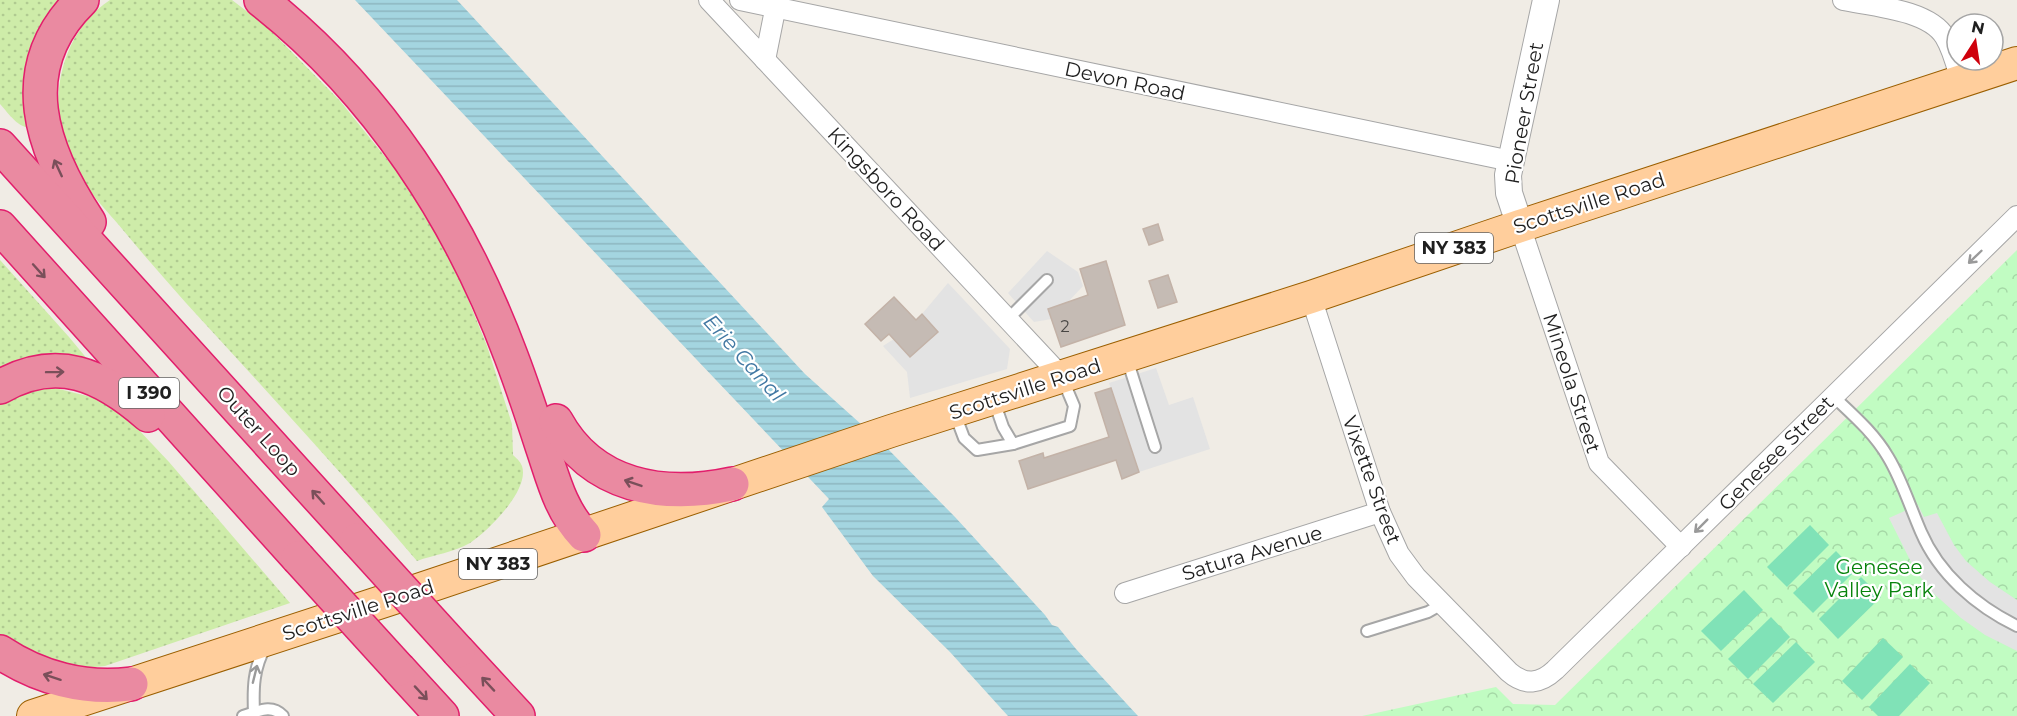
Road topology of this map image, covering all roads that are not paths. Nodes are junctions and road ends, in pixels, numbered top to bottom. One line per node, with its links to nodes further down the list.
1 (82, 0): 20 (highway, one-way to 1)
2 (261, 0): 32 (highway)
3 (288, 0): 27 (highway)
4 (709, 0): 9 (street, Kingsboro Road)
5 (740, 0): 8 (street, Devon Road)
6 (1546, 0): 13 (street, Pioneer Street)
7 (1843, 0): 11 (street)
8 (776, 4): 9 (street); 13 (street, Devon Road)
9 (765, 60): 19 (street, Kingsboro Road)
10 (2017, 63): 11 (main road, Scottsville Road / NY 383)
11 (1961, 81): 15 (main road, Scottsville Road / NY 383)
12 (0, 146): 20 (highway, Outer Loop / I 390)
13 (1511, 161): 15 (street, Pioneer Street)
14 (2017, 216): 24 (street, Genesee Street, one-way to 24)
15 (1520, 226): 18 (main road, Scottsville Road / NY 383); 33 (street, Mineola Street)
16 (0, 227): 34 (highway, I 390, one-way to 34)
17 (1047, 280): 19 (lane)
18 (1311, 297): 21 (main road, Scottsville Road / NY 383); 31 (street, Vixette Street)
19 (1008, 319): 22 (street, Kingsboro Road)
20 (188, 353): 47 (highway, Outer Loop / I 390, one-way to 20, bridge)
21 (1126, 357): 22 (main road, Scottsville Road / NY 383); 29 (lane)
22 (1062, 377): 25 (main road, Scottsville Road / NY 383); 28 (lane)
23 (0, 387): 34 (highway, one-way to 34)
24 (1833, 396): 33 (street, Genesee Street, one-way to 33); 37 (lane)
25 (993, 399): 26 (main road, Scottsville Road / NY 383); 28 (lane)
26 (954, 411): 28 (lane); 30 (main road, Scottsville Road / NY 383)
27 (556, 421): 30 (highway, one-way to 27); 32 (highway)
28 (1013, 444)
29 (1155, 447)
30 (732, 484): 32 (main road, Scottsville Road / NY 383)
31 (1380, 512): 35 (street, Satura Avenue); 36 (street, Vixette Street)
32 (584, 535): 39 (main road, Scottsville Road / NY 383)
33 (1681, 547): 41 (street, Genesee Street)
34 (298, 558): 46 (highway, I 390, one-way to 46, bridge)
35 (1125, 593)
36 (1442, 604): 38 (lane); 41 (street, Vixette Street)
37 (2017, 626)
38 (1367, 631)
39 (270, 639): 42 (main road, Scottsville Road / NY 383); 43 (lane, one-way to 39)
40 (0, 652): 42 (highway, one-way to 40)
41 (1530, 683)
42 (131, 684): 44 (main road, Scottsville Road / NY 383)
43 (249, 714): 45 (lane)
44 (33, 716)
45 (283, 716)
46 (442, 716)
47 (518, 716)

